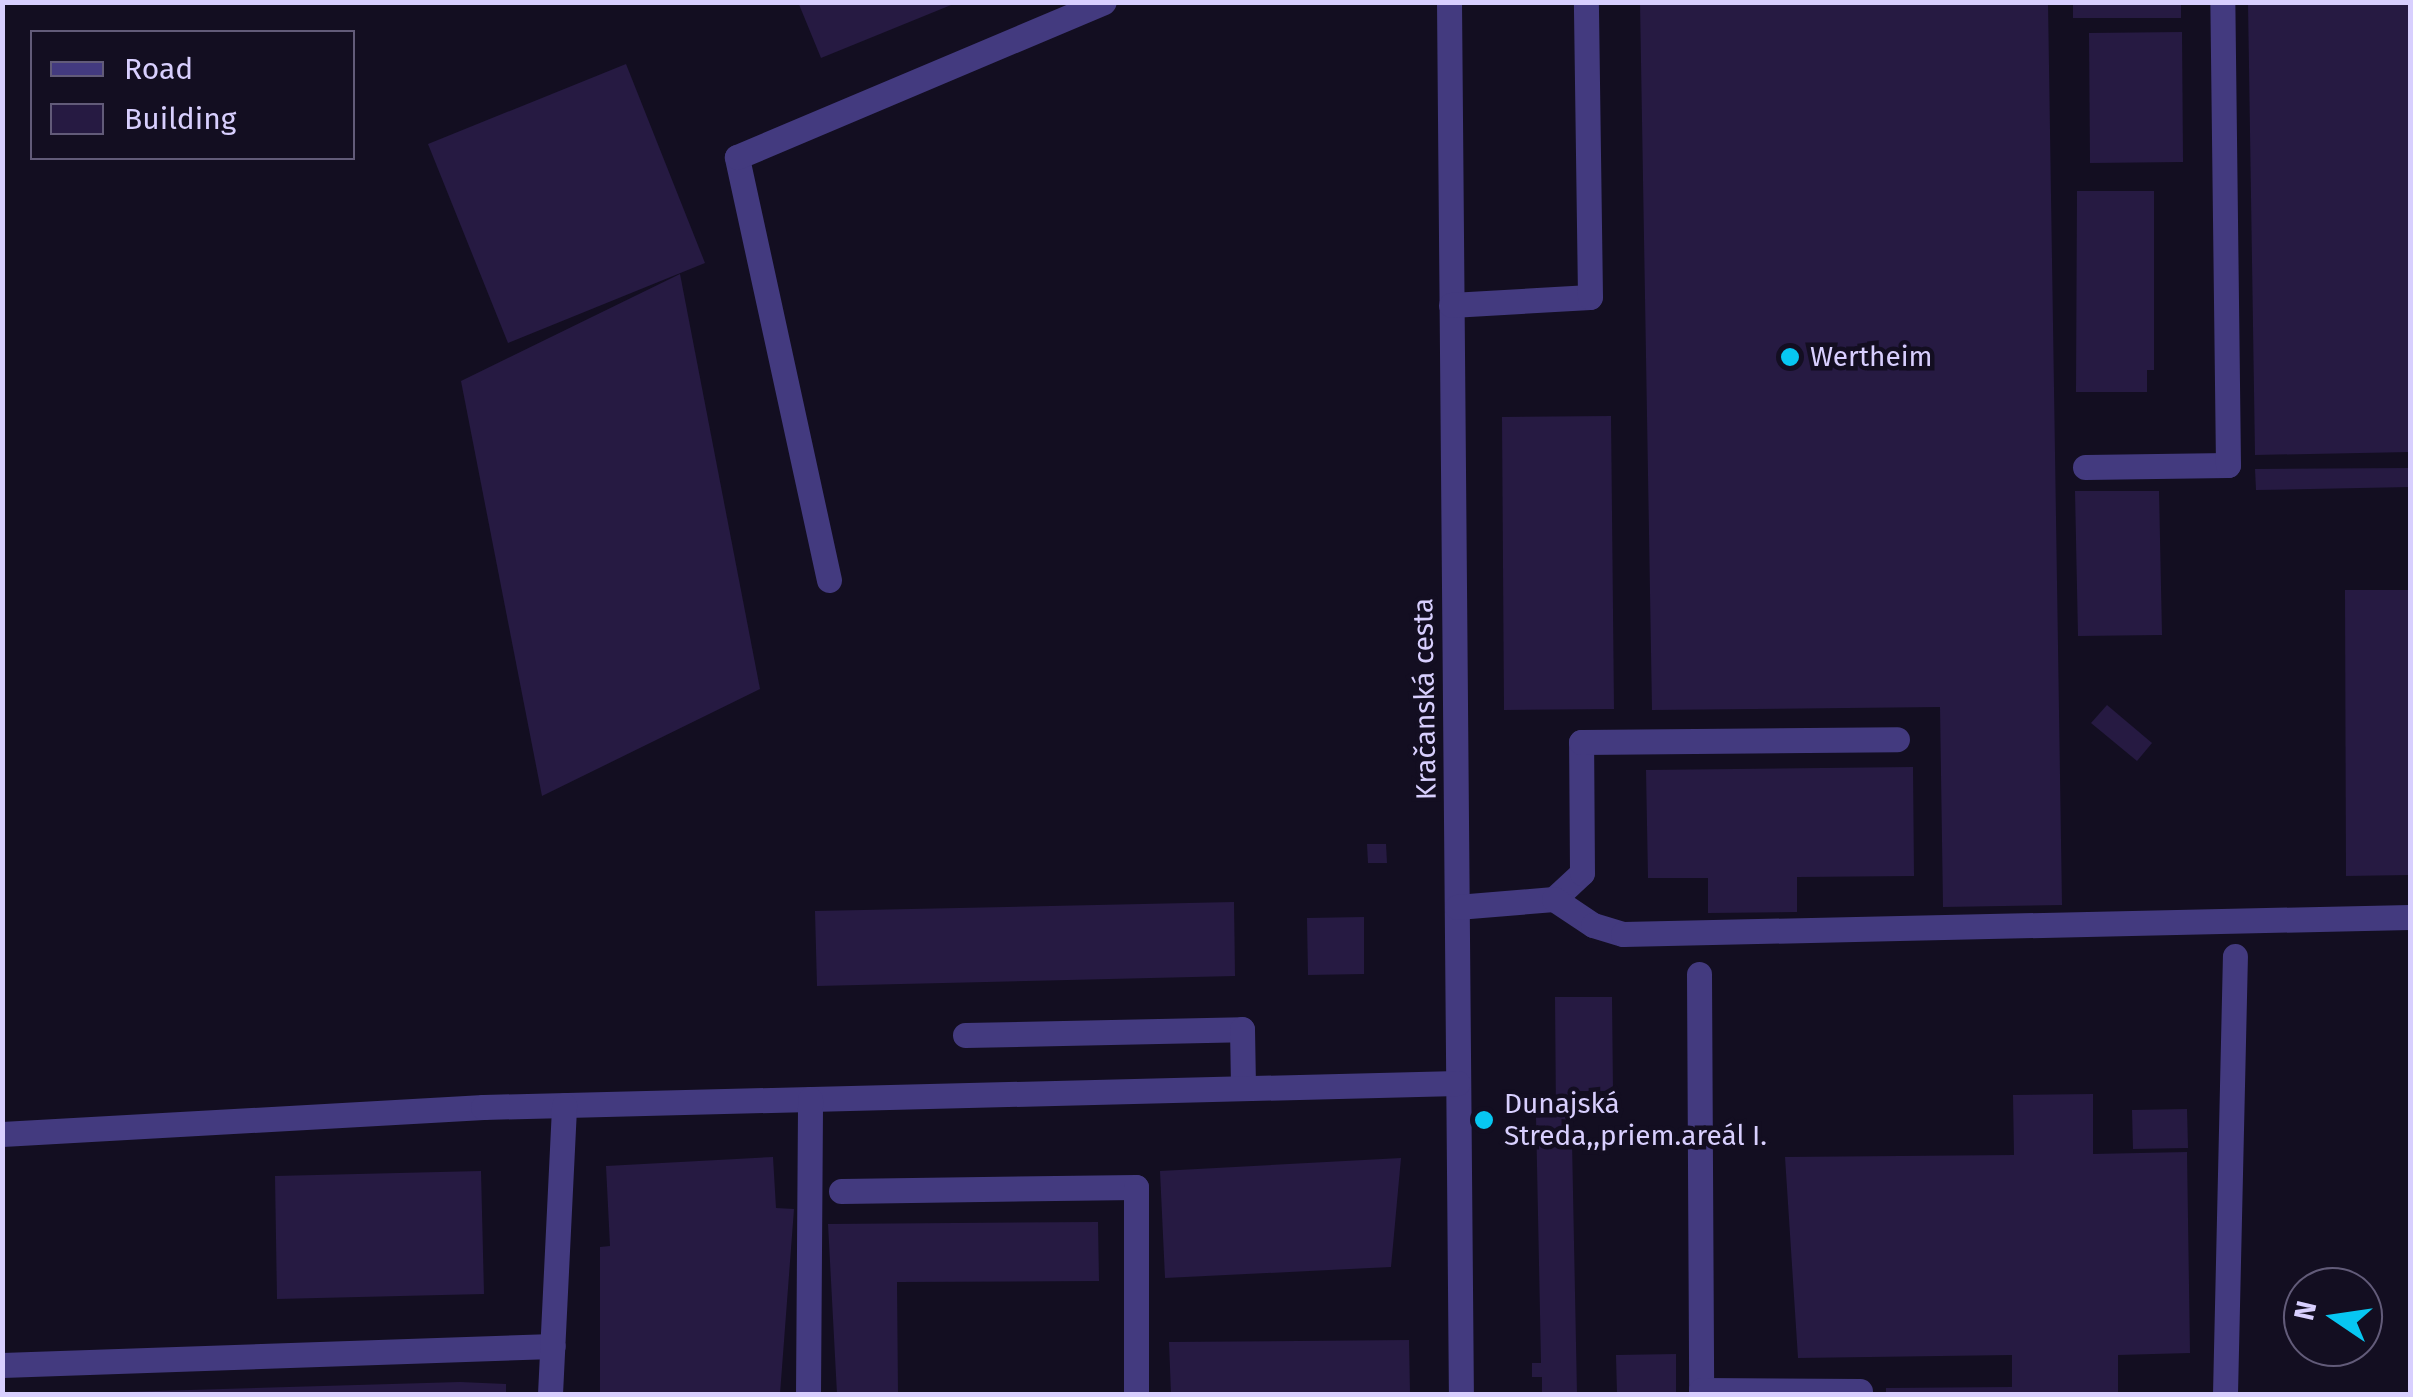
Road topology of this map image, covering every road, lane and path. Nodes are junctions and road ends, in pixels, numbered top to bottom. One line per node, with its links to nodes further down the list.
1 (1104, 2): 7 (street)
2 (1448, 2): 5 (street, Kračanská cesta)
3 (1586, 2): 5 (street)
4 (2222, 2): 6 (street)
5 (1451, 305): 10 (street, Kračanská cesta)
6 (2084, 467)
7 (829, 580)
8 (1896, 739): 9 (street)
9 (1554, 899): 10 (street); 11 (street)
10 (1457, 907): 15 (street, Kračanská cesta)
11 (2410, 917)
12 (2235, 956): 29 (street)
13 (1699, 974): 24 (street)
14 (965, 1035): 16 (street)
15 (1458, 1082): 16 (street); 28 (street, Kračanská cesta)
16 (1244, 1088): 17 (street)
17 (810, 1099): 18 (street); 26 (street)
18 (564, 1105): 19 (street); 21 (street)
19 (2, 1134)
20 (841, 1191): 27 (street)
21 (553, 1346): 22 (street); 25 (street)
22 (2, 1365)
23 (1860, 1391): 24 (street)
24 (1701, 1392)
25 (550, 1394)
26 (808, 1394)
27 (1136, 1394)
28 (1461, 1394)
29 (2225, 1394)

